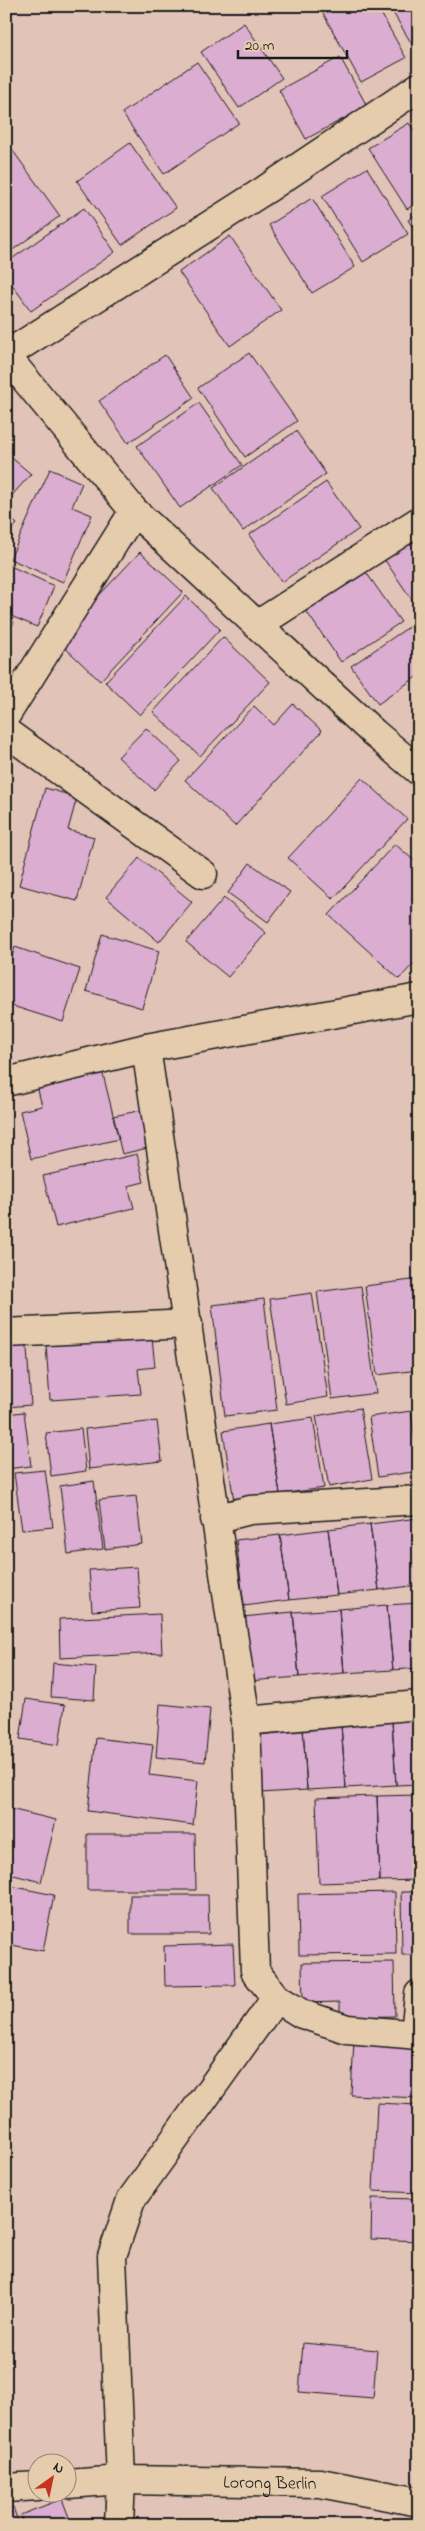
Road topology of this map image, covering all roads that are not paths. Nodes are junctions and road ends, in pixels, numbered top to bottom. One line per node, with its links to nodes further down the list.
1 (419, 87): 2 (street)
2 (6, 355): 3 (street)
3 (134, 511): 5 (street); 6 (street)
4 (419, 521): 5 (street)
5 (257, 625): 8 (street)
6 (6, 715)
7 (6, 732): 9 (street)
8 (419, 771)
9 (203, 874)
10 (419, 998): 11 (street)
11 (146, 1048): 12 (street); 13 (street)
12 (6, 1082)
13 (188, 1324): 14 (street); 16 (street)
14 (6, 1333)
15 (419, 1500): 16 (street)
16 (214, 1519): 18 (street)
17 (419, 1704): 18 (street)
18 (246, 1721): 20 (street)
19 (419, 1994): 21 (street)
20 (276, 1998): 21 (street); 22 (street)
21 (417, 2035)
22 (121, 2480): 23 (street, Lorong Berlin); 26 (street, Lorong Berlin); 27 (street)
23 (78, 2483)
24 (28, 2487): 25 (street)
25 (6, 2488)
26 (419, 2502)
27 (119, 2525)

